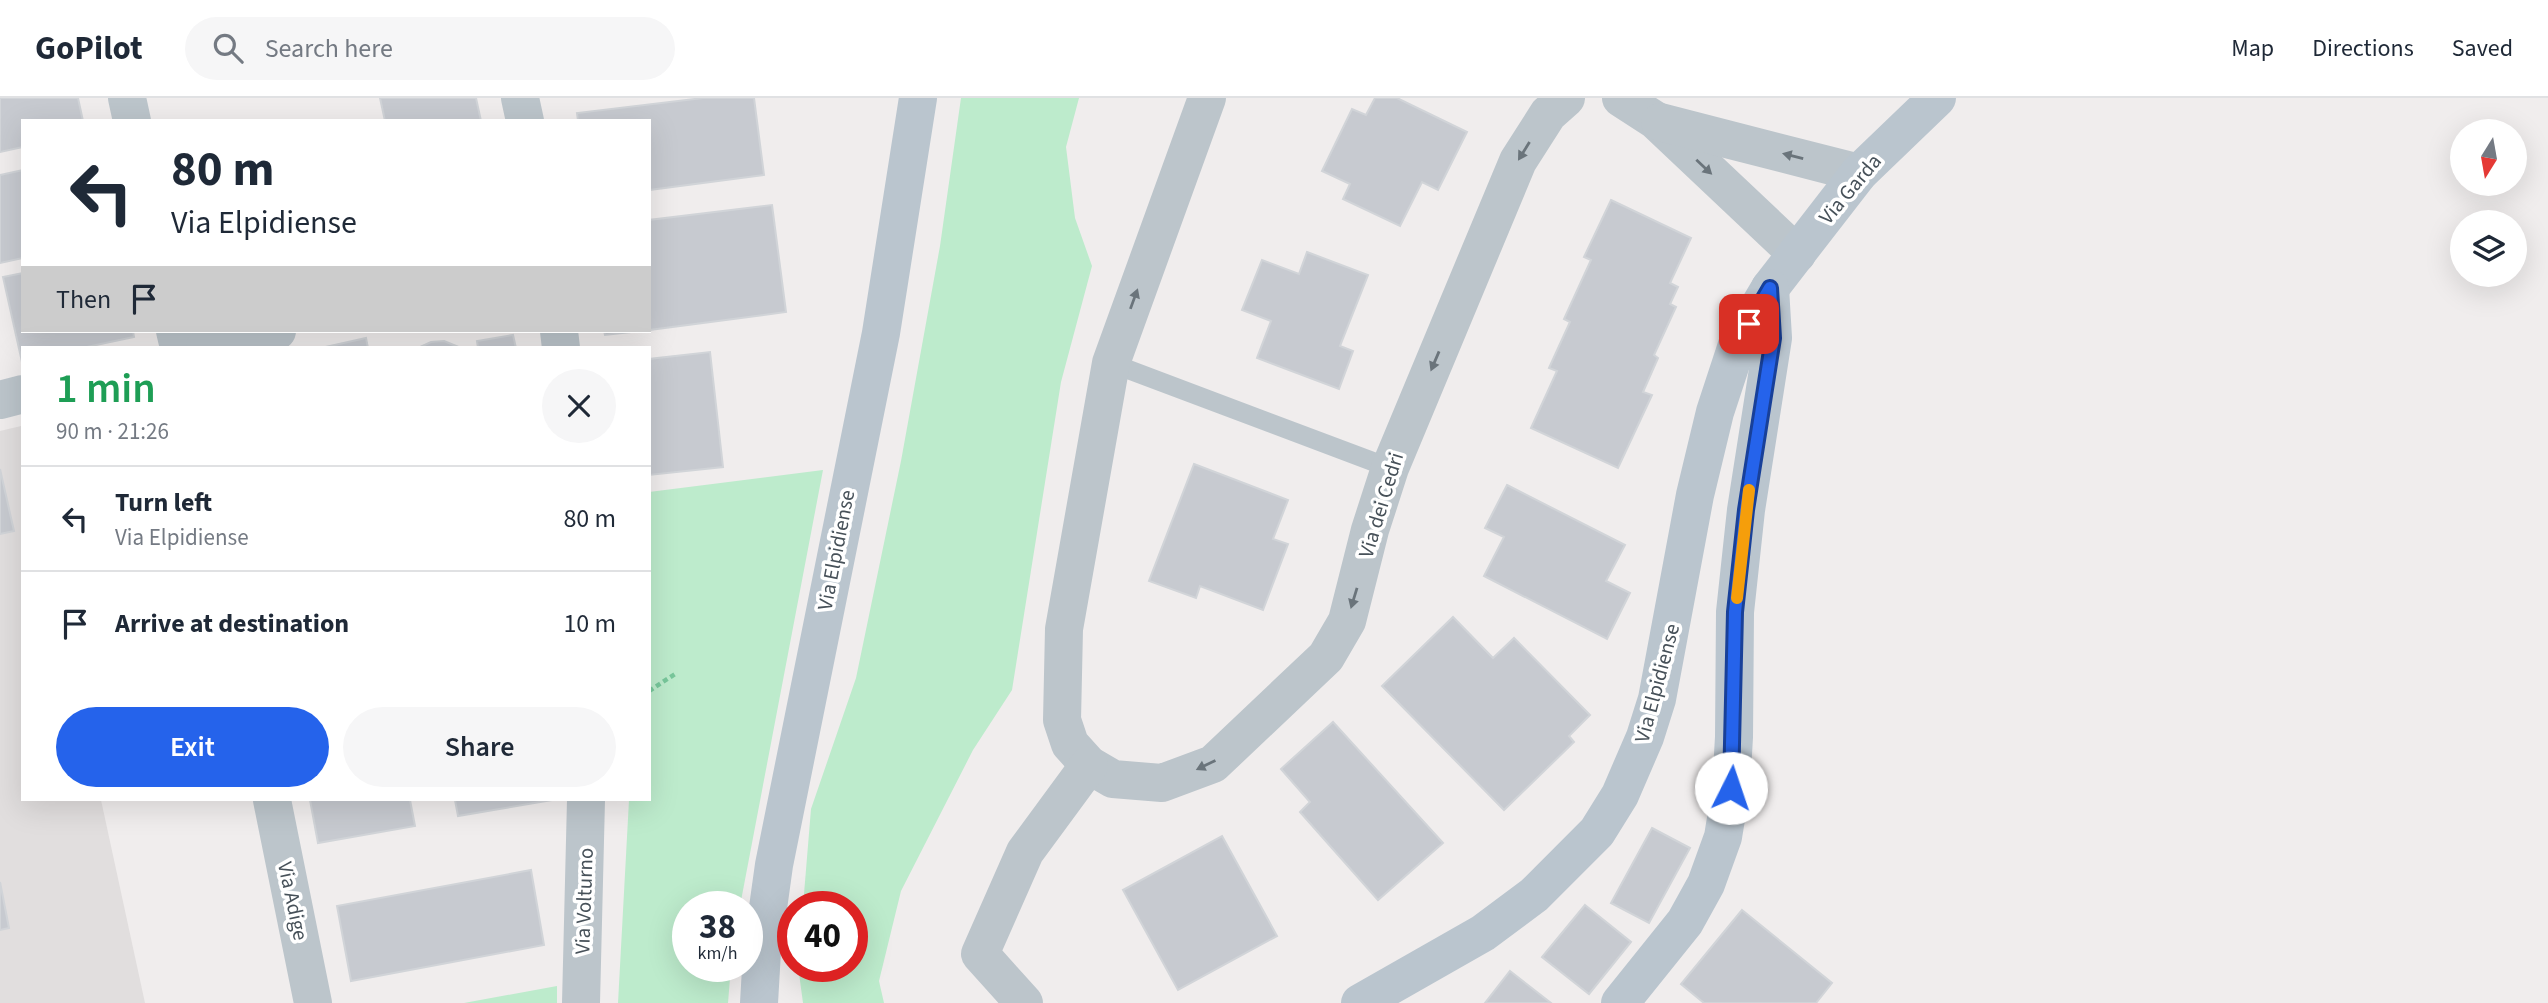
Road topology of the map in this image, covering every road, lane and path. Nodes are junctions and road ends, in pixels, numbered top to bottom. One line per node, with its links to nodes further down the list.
1 (127, 98): 8 (street)
2 (520, 98): 9 (street)
3 (918, 98): 27 (main road, Via Elpidiense)
4 (1207, 98): 16 (street, Via dei Cedri, one-way to 4)
5 (1566, 98): 19 (street, Via dei Cedri, one-way to 19)
6 (1621, 98): 10 (street)
7 (1937, 98): 11 (main road, Via Garda)
8 (132, 119)
9 (525, 119)
10 (1655, 120): 11 (street, one-way to 10); 12 (street, one-way to 12)
11 (1859, 173): 12 (main road, Via Garda)
12 (1797, 254): 13 (main road, Via Garda)
13 (1770, 288): 29 (main road, Via Elpidiense); 30 (main road)
14 (269, 333): 15 (street)
15 (213, 346)
16 (1111, 363): 19 (lane); 22 (street, Via dei Cedri)
17 (21, 395): 18 (street)
18 (0, 400)
19 (1390, 468): 22 (street, Via dei Cedri, one-way to 22)
20 (675, 674): 21 (path)
21 (651, 690)
22 (1089, 765): 28 (street)
23 (272, 801): 25 (street, Via Adige)
24 (586, 801): 26 (street, Via Volturno)
25 (313, 1003)
26 (581, 1003)
27 (759, 1003)
28 (1024, 1003)
29 (1360, 1003)
30 (1620, 1003)

